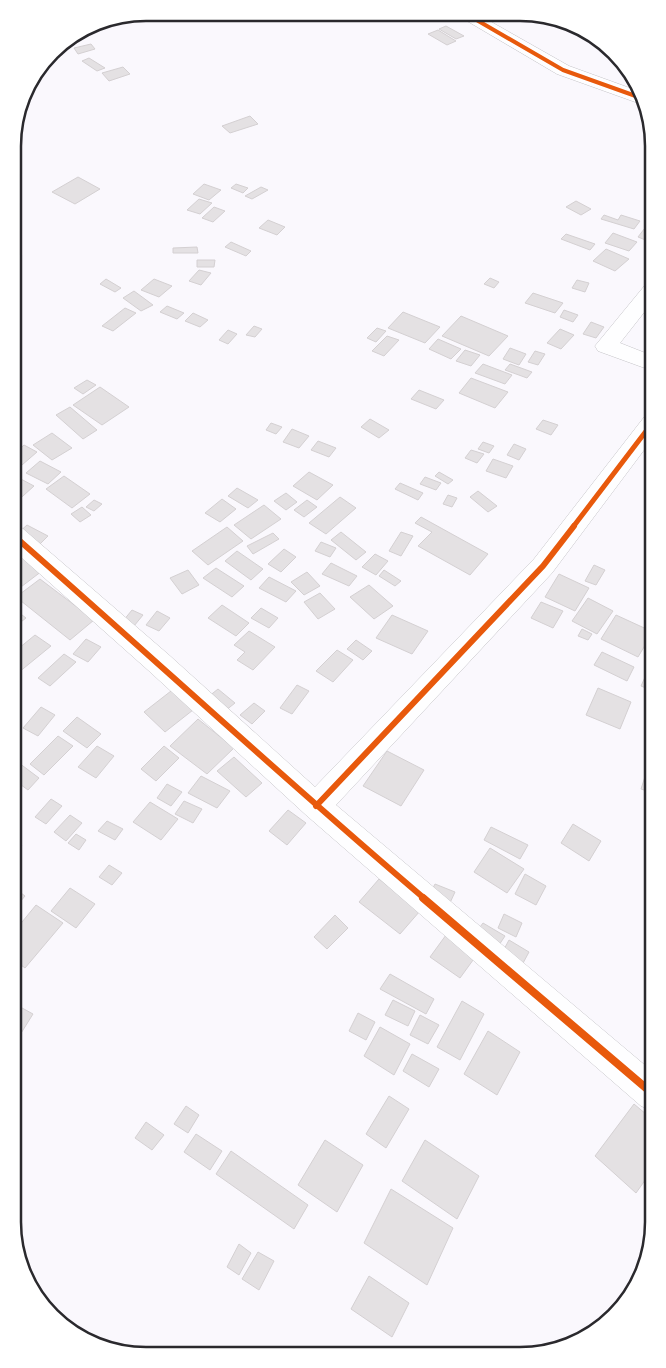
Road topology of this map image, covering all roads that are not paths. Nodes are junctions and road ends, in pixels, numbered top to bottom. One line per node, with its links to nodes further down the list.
1 (480, 21): 2 (street)
2 (634, 96)
3 (645, 299): 4 (street)
4 (645, 361)
5 (645, 433): 7 (street)
6 (22, 543): 7 (street)
7 (316, 806): 8 (street)
8 (644, 1086)

